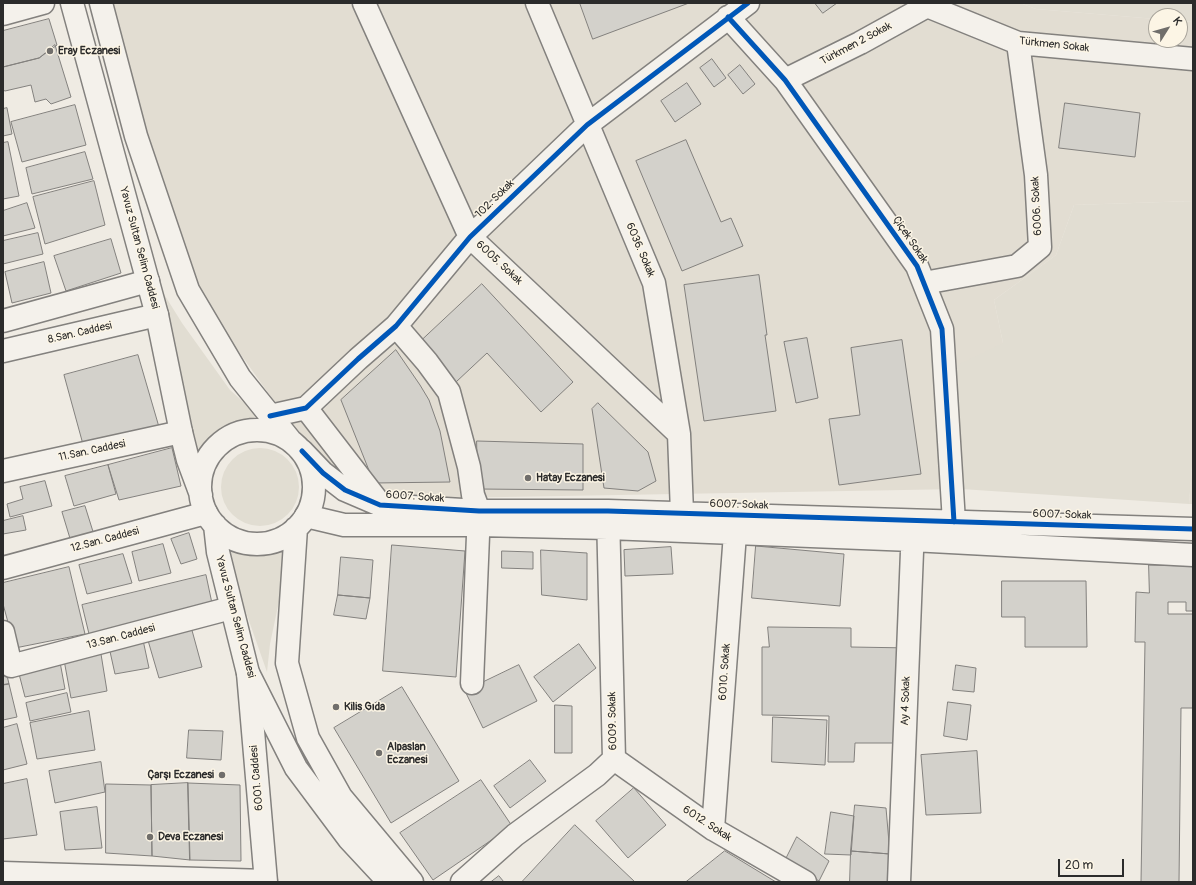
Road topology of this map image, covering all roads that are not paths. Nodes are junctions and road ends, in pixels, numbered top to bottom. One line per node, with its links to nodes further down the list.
1 (43, 3): 8 (street)
2 (72, 3): 15 (street, Yavuz Sultan Selim Caddesi)
3 (101, 3): 22 (street)
4 (364, 3): 14 (street, 6005. Sokak)
5 (537, 3): 13 (street, 6036. Sokak)
6 (748, 3): 9 (street, 102. Sokak)
7 (924, 5): 10 (street, Türkmen Sokak); 12 (street, Türkmen 2 Sokak)
8 (3, 14)
9 (728, 17): 12 (street, Çiçek Sokak); 13 (street, 102. Sokak)
10 (1018, 43): 11 (street, Türkmen Sokak); 16 (street, 6006. Sokak)
11 (1193, 59)
12 (785, 80): 16 (street, Çiçek Sokak)
13 (587, 125): 14 (street, 102. Sokak); 24 (street, 6036. Sokak)
14 (470, 237): 19 (street, 102. Sokak); 24 (street, 6005. Sokak)
15 (148, 281): 17 (street, Yavuz Sultan Selim Caddesi); 18 (street)
16 (924, 283): 33 (street, Çiçek Sokak)
17 (157, 316): 20 (street, 8.San. Caddesi); 23 (street, Yavuz Sultan Selim Caddesi)
18 (4, 318)
19 (396, 326): 21 (street, 102. Sokak); 30 (street)
20 (3, 350)
21 (306, 408): 22 (street); 27 (street)
22 (270, 416): 25 (street)
23 (181, 432): 26 (street, 11.San. Caddesi); 28 (street, Yavuz Sultan Selim Caddesi)
24 (679, 434): 29 (street, 6036. Sokak)
25 (296, 446): 27 (street, 6007. Sokak); 28 (street, Yavuz Sultan Selim Caddesi); 32 (street)
26 (3, 471)
27 (380, 505): 30 (street, 6007. Sokak)
28 (207, 511): 32 (street); 38 (street, 12.San. Caddesi); 39 (street, Yavuz Sultan Selim Caddesi)
29 (682, 513): 31 (street, 6007. Sokak); 34 (street, 6007. Sokak)
30 (479, 518): 31 (street, 6007. Sokak); 32 (street, 6007. Sokak); 42 (street)
31 (608, 520): 34 (street, 6007. Sokak); 43 (street, 6009. Sokak)
32 (301, 522): 48 (street)
33 (954, 522): 35 (street, 6007. Sokak); 36 (street, 6007. Sokak)
34 (736, 524): 36 (street, 6007. Sokak); 44 (street, 6010. Sokak)
35 (1193, 529)
36 (913, 530): 37 (street, 6007. Sokak); 51 (street, Ay 4 Sokak)
37 (1193, 555)
38 (3, 568)
39 (231, 608): 40 (street, 13.San. Caddesi); 41 (street, Yavuz Sultan Selim Caddesi)
40 (3, 632)
41 (248, 673): 46 (street, 6001. Caddesi); 47 (street, Yavuz Sultan Selim Caddesi)
42 (472, 683)
43 (614, 760): 44 (street, 6012. Sokak); 49 (street, 6009. Sokak)
44 (713, 829): 50 (street, 6012. Sokak)
45 (3, 873): 46 (street)
46 (266, 881)
47 (389, 882)
48 (412, 882)
49 (462, 882)
50 (804, 882)
51 (899, 882)

